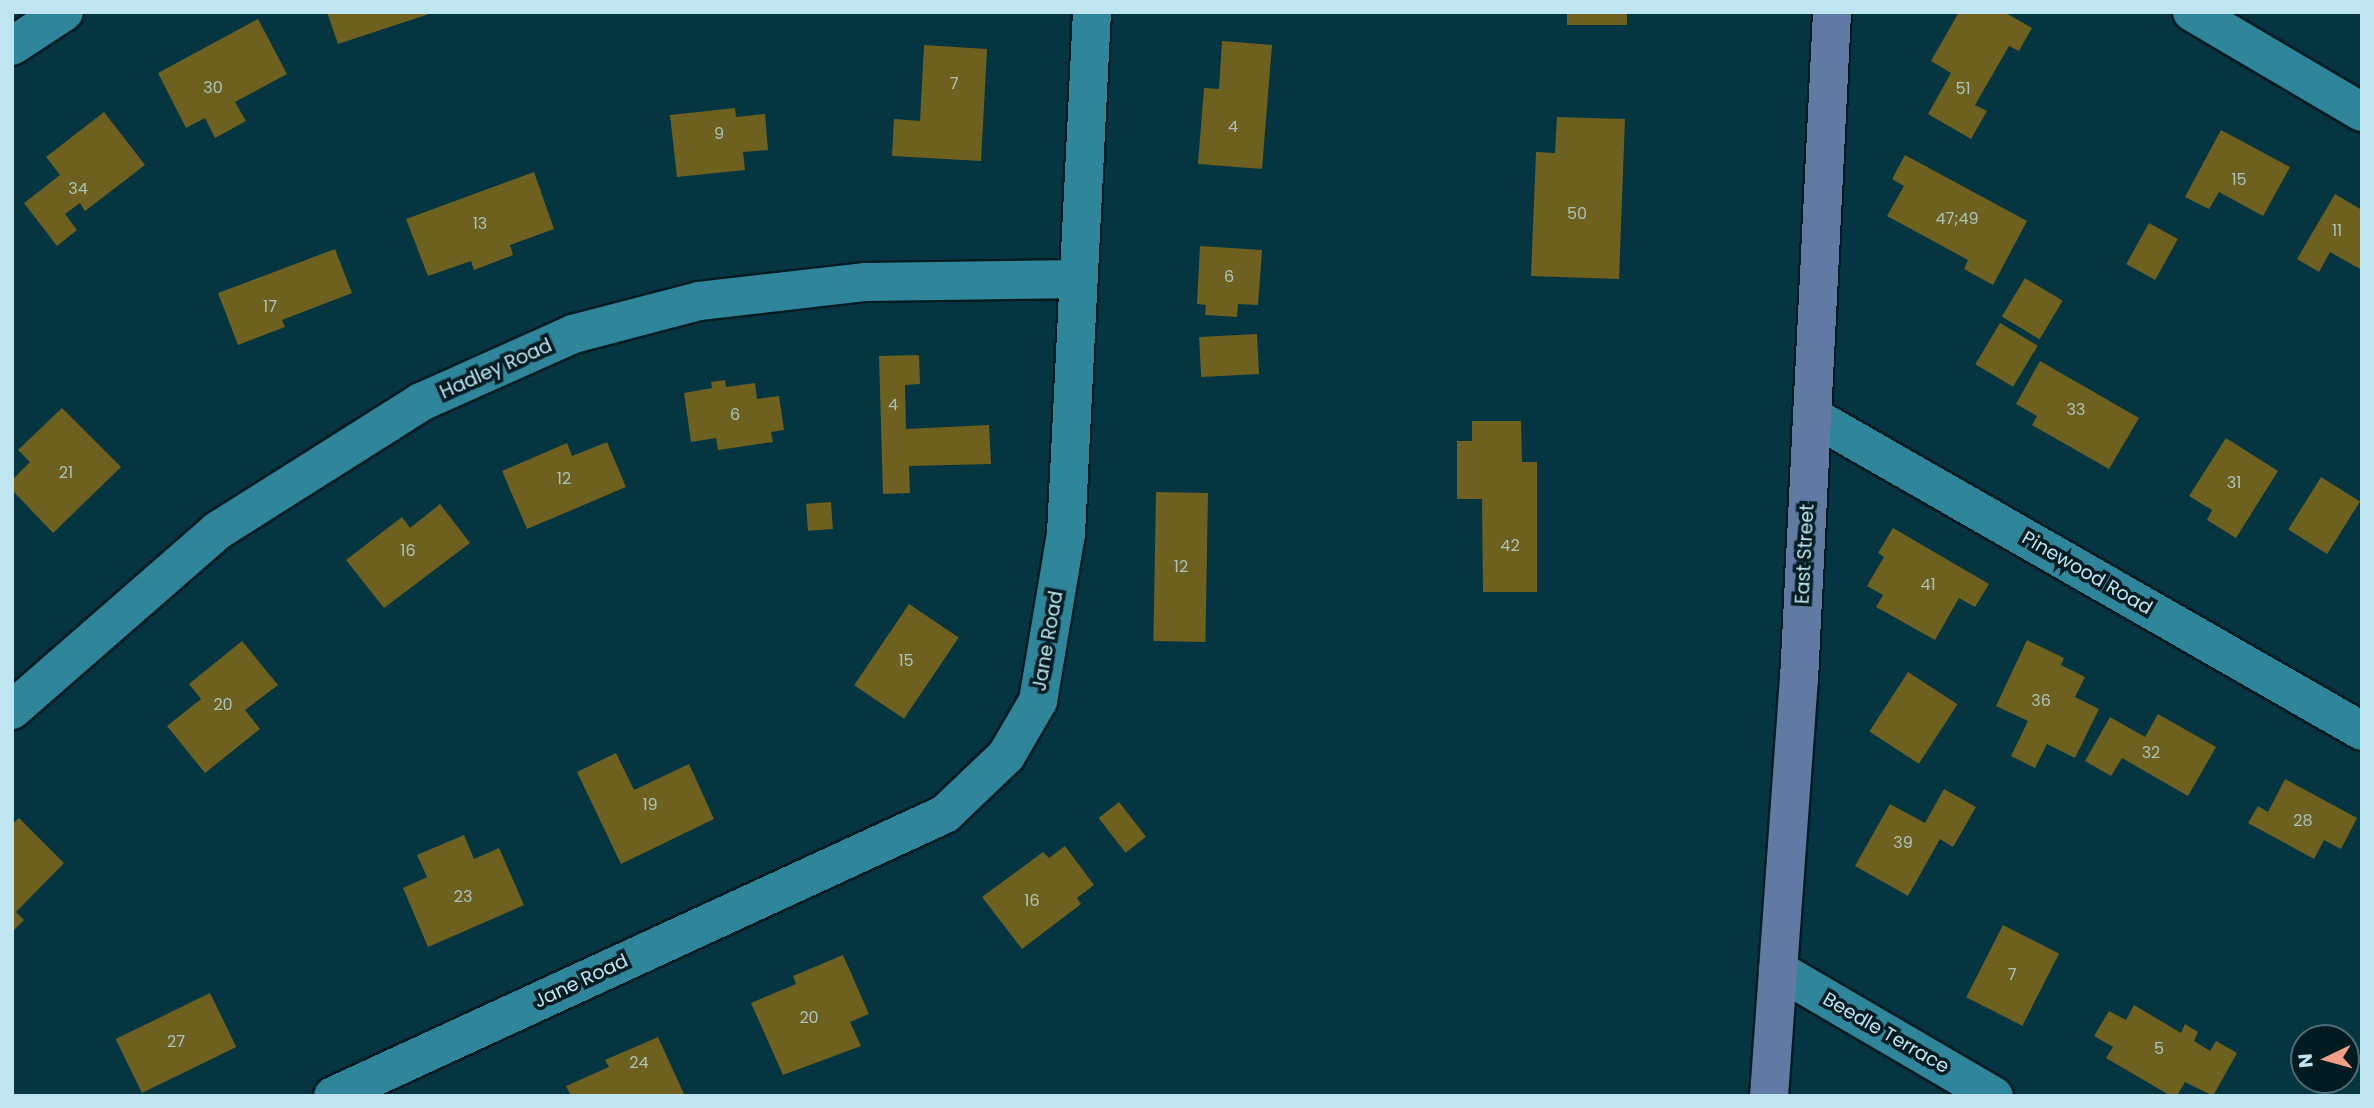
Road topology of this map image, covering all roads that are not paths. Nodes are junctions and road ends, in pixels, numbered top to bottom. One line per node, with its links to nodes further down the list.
1 (64, 12): 5 (street)
2 (1092, 12): 7 (street, Jane Road)
3 (1832, 12): 8 (main road, East Street)
4 (2192, 12): 6 (street)
5 (12, 46)
6 (2362, 112)
7 (1079, 279): 9 (street, Hadley Road); 12 (street, Jane Road)
8 (1812, 416): 10 (street, Pinewood Road); 11 (main road, East Street)
9 (12, 710)
10 (2362, 731)
11 (1778, 970): 13 (main road, East Street); 14 (street, Beedle Terrace)
12 (333, 1096)
13 (1769, 1096)
14 (1994, 1096)

